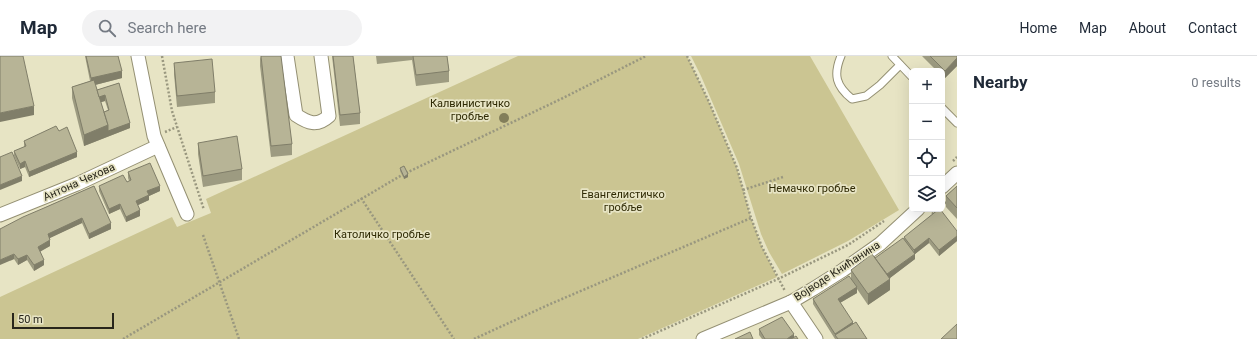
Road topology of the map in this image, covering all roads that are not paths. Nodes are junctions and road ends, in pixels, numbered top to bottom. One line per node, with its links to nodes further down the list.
1 (138, 56): 10 (street)
2 (288, 56): 3 (street)
3 (322, 56)
4 (841, 56): 6 (lane)
5 (892, 56): 6 (lane)
6 (900, 65): 7 (lane)
7 (909, 74)
8 (945, 111): 9 (lane)
9 (957, 123)
10 (158, 146): 14 (street); 15 (street, Антона Чехова)
11 (957, 173): 12 (street)
12 (945, 184)
13 (915, 212): 16 (street, Војводе Книћанина)
14 (187, 214)
15 (0, 215)
16 (791, 302): 17 (street, Војводе Книћанина); 18 (street)
17 (703, 339)
18 (816, 339)

